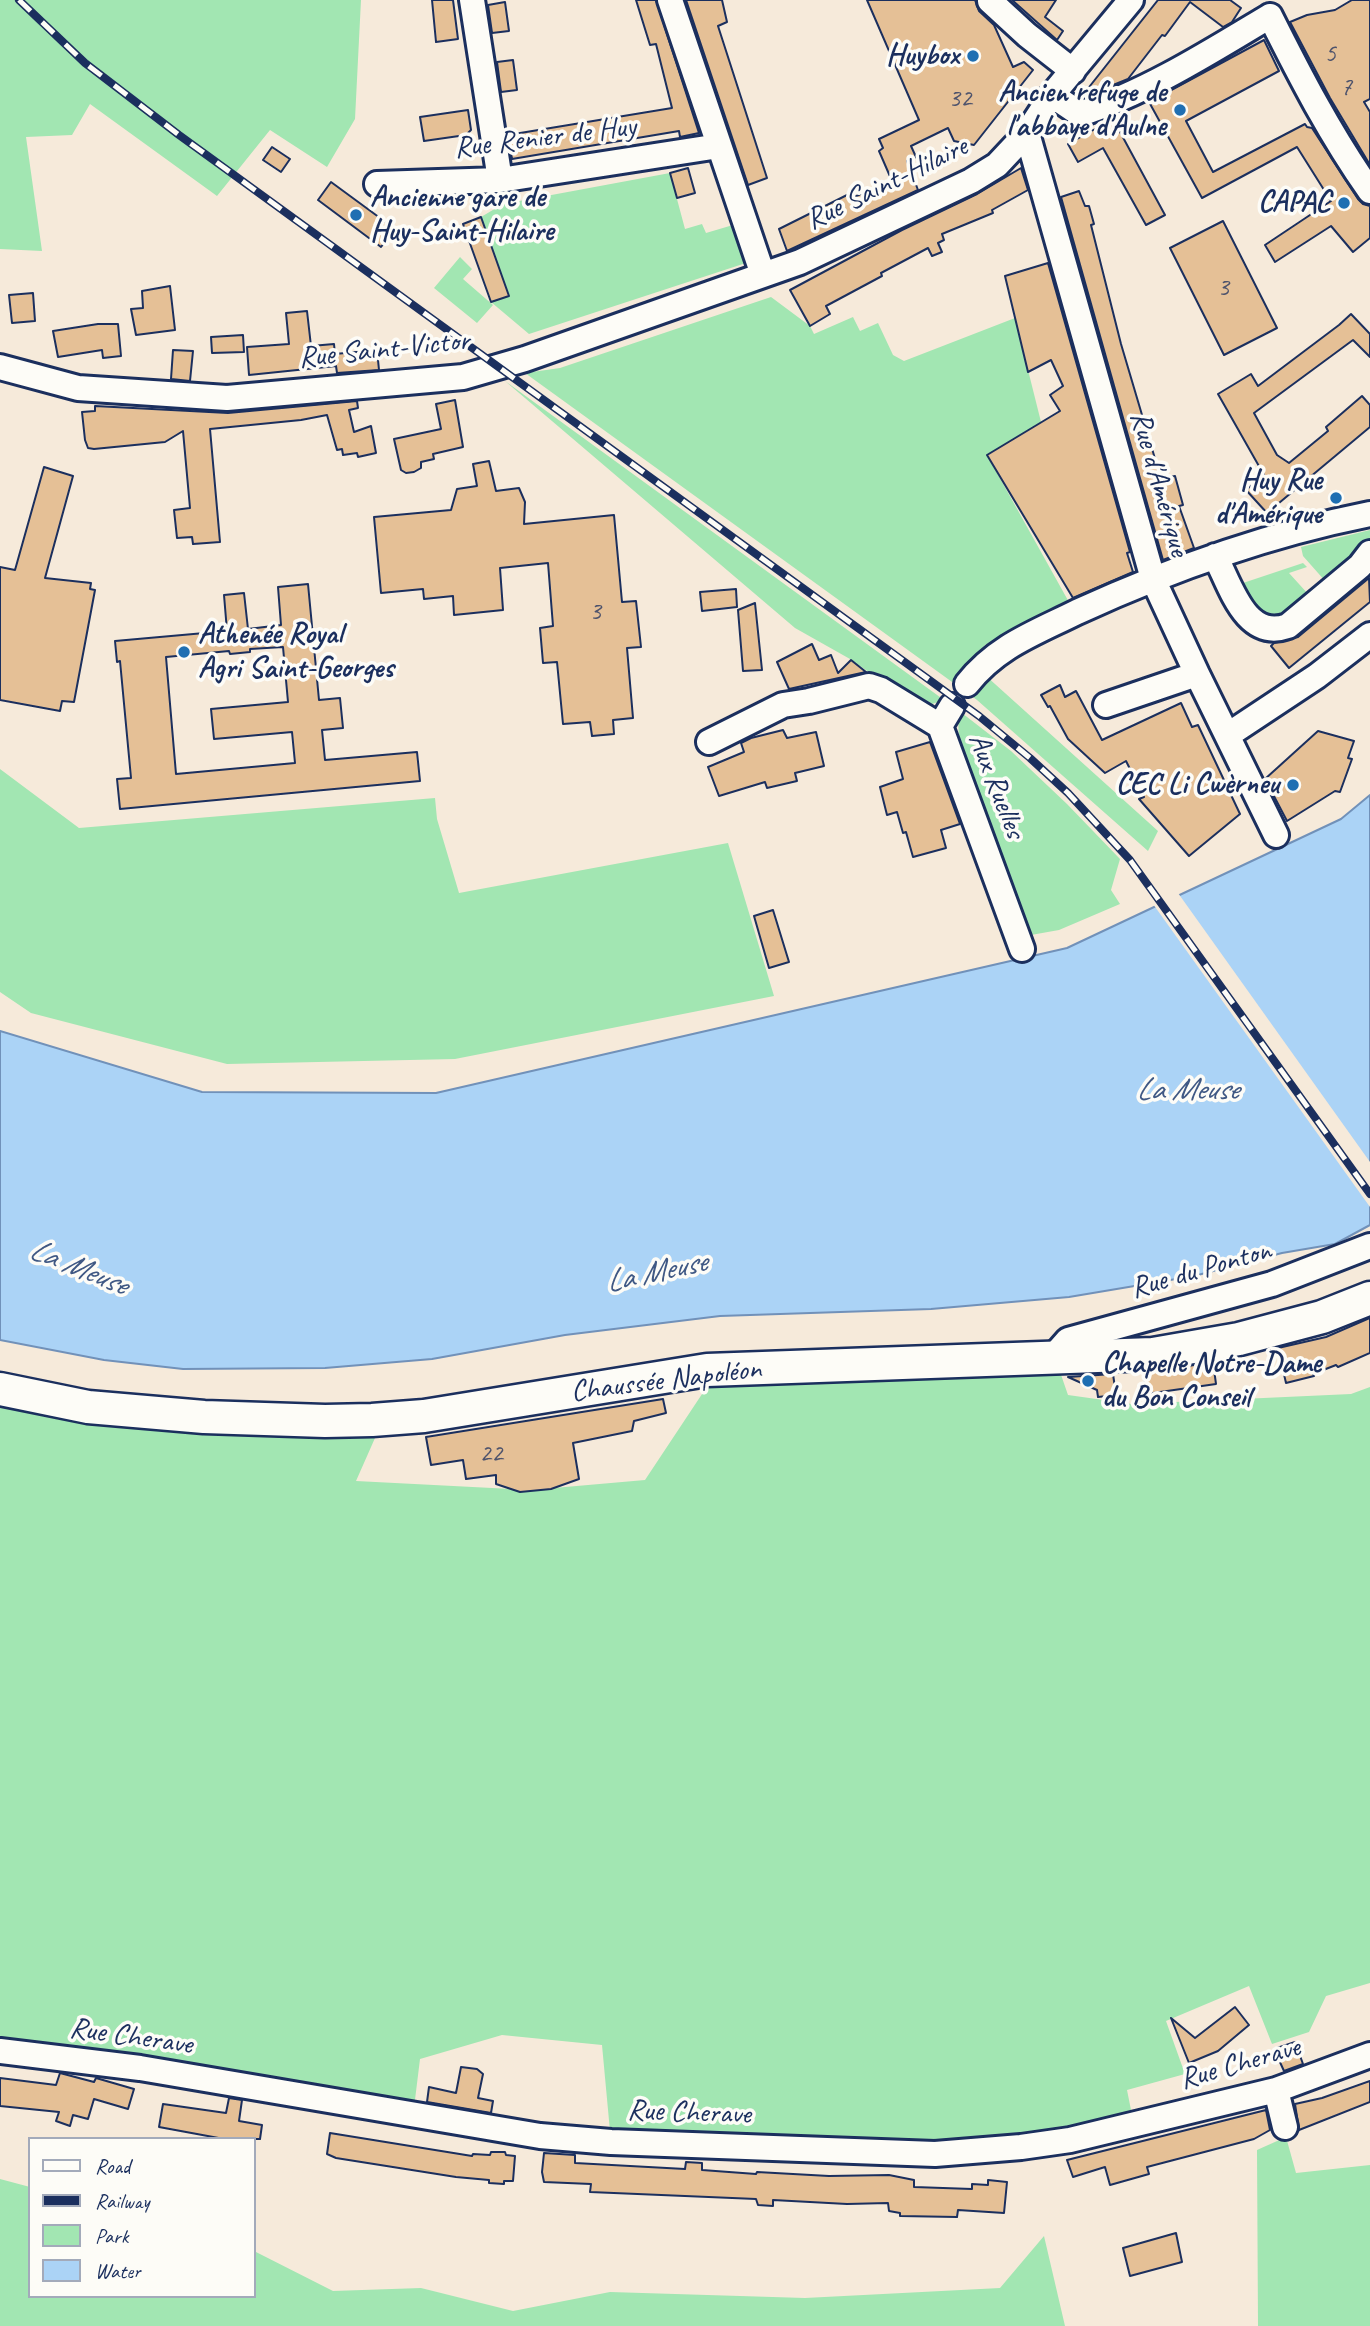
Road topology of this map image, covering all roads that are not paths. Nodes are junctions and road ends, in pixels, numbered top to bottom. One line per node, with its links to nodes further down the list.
1 (472, 0): 10 (street)
2 (670, 0): 9 (street)
3 (1130, 0): 6 (street, Rue Saint-Hilaire)
4 (990, 1): 6 (street)
5 (1271, 8): 7 (street); 12 (street)
6 (1073, 71): 7 (street, Rue Saint-Hilaire)
7 (1052, 95): 8 (street, Rue Saint-Hilaire)
8 (1027, 133): 13 (street, Rue Saint-Hilaire); 18 (street, Rue d'Amérique)
9 (719, 146): 10 (street, Rue Renier de Huy); 13 (street)
10 (500, 180): 11 (street, Rue Renier de Huy)
11 (377, 184)
12 (1370, 191)
13 (763, 275): 14 (street, Rue Saint-Victor)
14 (0, 367)
15 (1370, 514): 17 (street)
16 (1370, 553): 17 (street)
17 (1215, 556): 18 (street)
18 (1153, 579): 20 (street, Rue d'Amérique); 21 (street)
19 (1370, 635): 23 (street)
20 (1197, 674): 22 (street); 23 (street, Rue d'Amérique)
21 (967, 684)
22 (1106, 705)
23 (1228, 735): 25 (street, Rue d'Amérique)
24 (709, 742): 26 (street, Aux Ruelles)
25 (1276, 835)
26 (1022, 949)
27 (1370, 1246): 29 (street, Rue du Ponton)
28 (1370, 1298): 29 (main road, Chaussée Napoléon)
29 (1054, 1357): 30 (main road, Chaussée Napoléon)
30 (0, 1389)
31 (0, 2051): 33 (street, Rue Cherave)
32 (1370, 2055): 33 (street, Rue Cherave)
33 (1276, 2090): 34 (street)
34 (1284, 2127)

